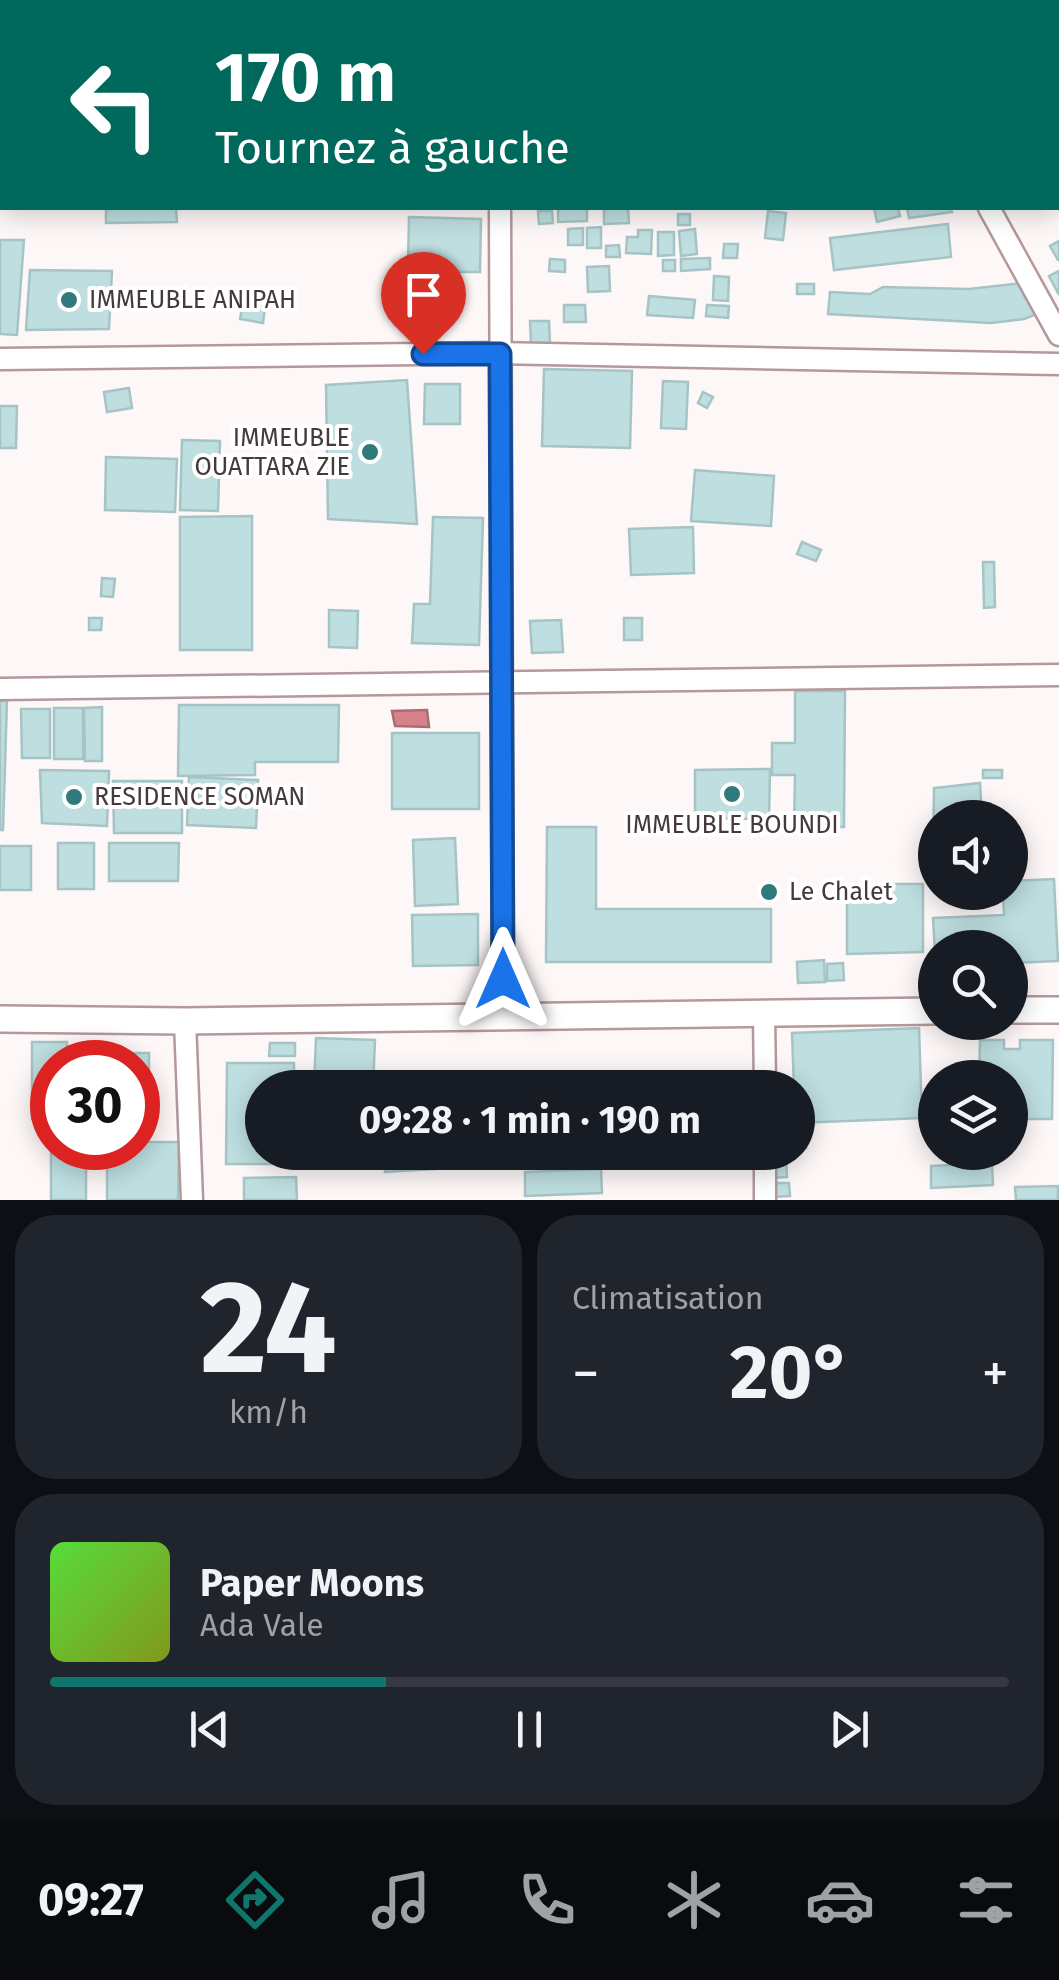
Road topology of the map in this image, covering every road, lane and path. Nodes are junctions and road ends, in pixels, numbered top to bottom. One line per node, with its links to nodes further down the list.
1 (500, 210): 4 (street)
2 (989, 210): 3 (street)
3 (1059, 335)
4 (500, 354): 5 (street); 6 (street); 8 (street)
5 (0, 358)
6 (1059, 364)
7 (1059, 675): 8 (street)
8 (502, 684): 9 (street); 14 (street)
9 (0, 688)
10 (1028, 1010): 11 (street)
11 (1059, 1010)
12 (918, 1011): 13 (street)
13 (764, 1013): 14 (street); 17 (street)
14 (503, 1016): 16 (street)
15 (0, 1019): 16 (street)
16 (185, 1021): 19 (street)
17 (765, 1070)
18 (765, 1170): 20 (street)
19 (192, 1200)
20 (766, 1200)

